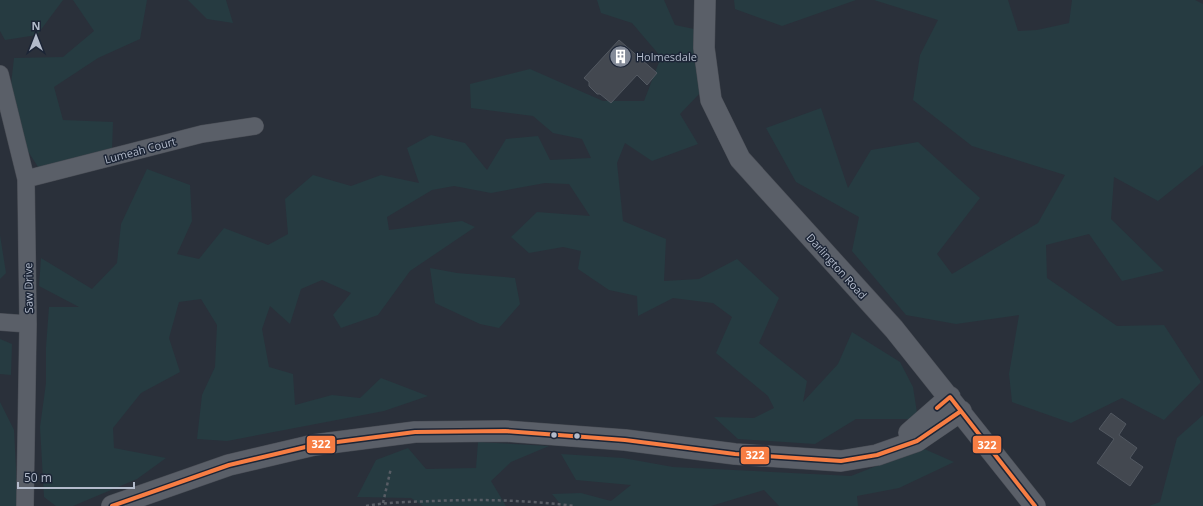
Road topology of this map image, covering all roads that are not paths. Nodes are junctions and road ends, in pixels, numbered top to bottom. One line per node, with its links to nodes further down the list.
1 (705, 0): 7 (street, Darlington Road)
2 (0, 74): 4 (street, Saw Drive)
3 (255, 126): 4 (street, Lumeah Court)
4 (26, 179): 6 (street, Saw Drive)
5 (0, 322): 6 (street)
6 (28, 324): 8 (street, Saw Drive)
7 (955, 404): 9 (street); 10 (street, Darlington Road)
8 (25, 506)
9 (112, 506)
10 (1035, 506)

